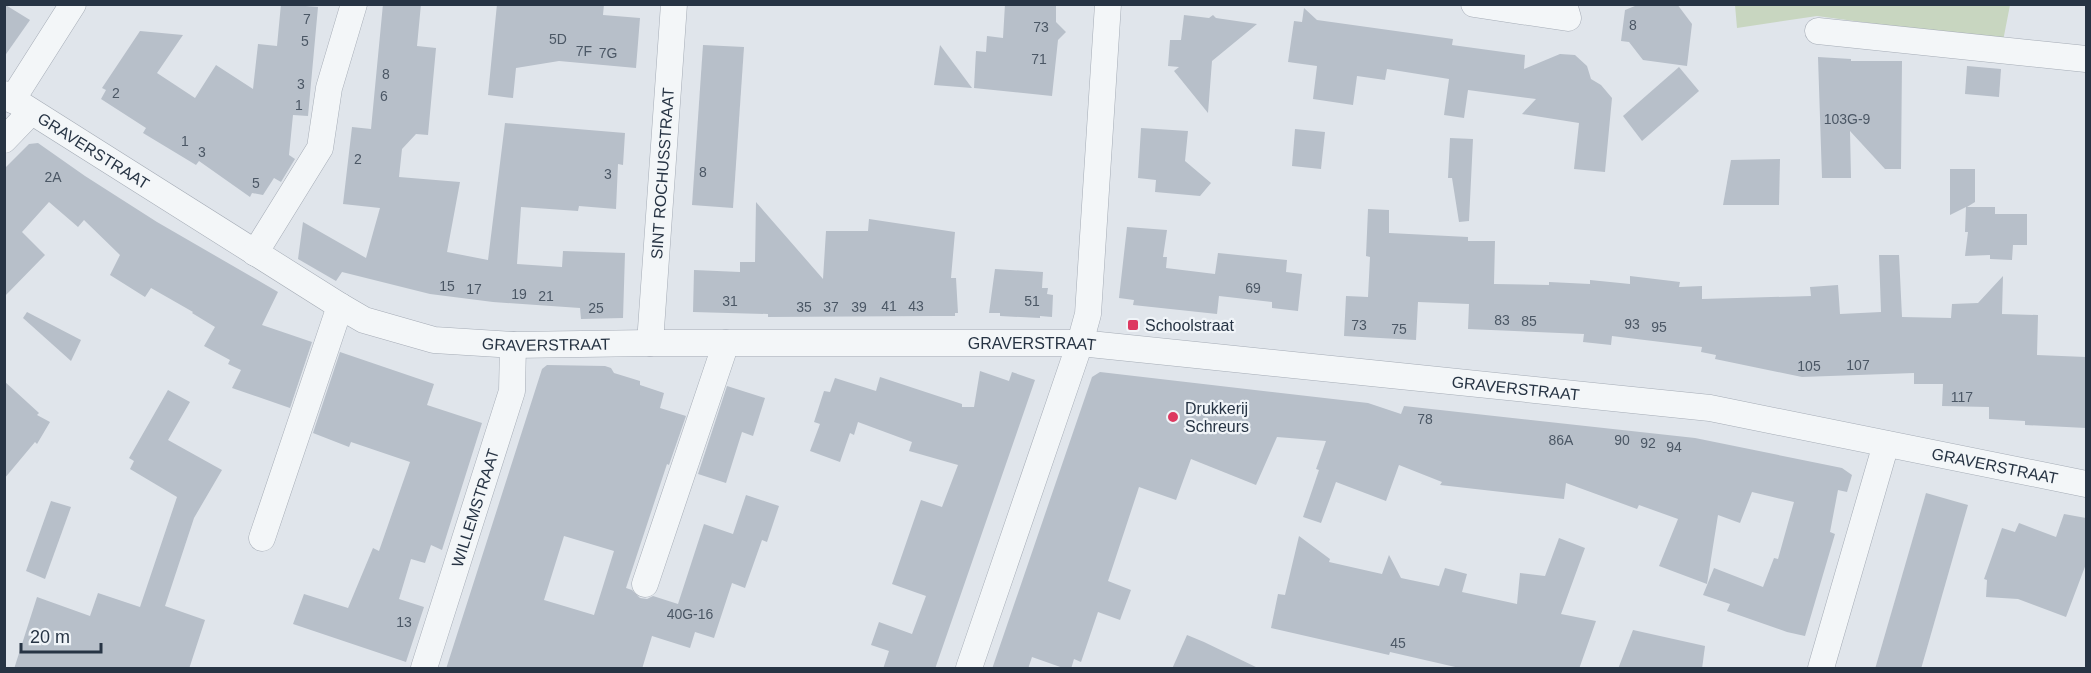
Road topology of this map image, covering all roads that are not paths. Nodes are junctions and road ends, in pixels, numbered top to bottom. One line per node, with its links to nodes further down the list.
1 (73, 4): 9 (street)
2 (354, 4): 11 (street)
3 (674, 4): 13 (street, SINT ROCHUSSTRAAT)
4 (1108, 4): 15 (street)
5 (1474, 4): 6 (street)
6 (1564, 4)
7 (1818, 31): 8 (street)
8 (2086, 59)
9 (16, 102): 10 (street); 11 (street, GRAVERSTRAAT)
10 (4, 140)
11 (255, 253): 12 (street, GRAVERSTRAAT)
12 (340, 306): 16 (street, GRAVERSTRAAT); 19 (street)
13 (650, 343): 14 (street, GRAVERSTRAAT); 16 (street, GRAVERSTRAAT)
14 (726, 343): 15 (street, GRAVERSTRAAT); 20 (street)
15 (1080, 343): 17 (street, GRAVERSTRAAT); 22 (street)
16 (513, 345): 21 (street, WILLEMSTRAAT)
17 (1886, 444): 18 (street, GRAVERSTRAAT); 23 (street)
18 (2086, 484)
19 (262, 538)
20 (645, 584)
21 (424, 669)
22 (969, 669)
23 (1821, 669)

